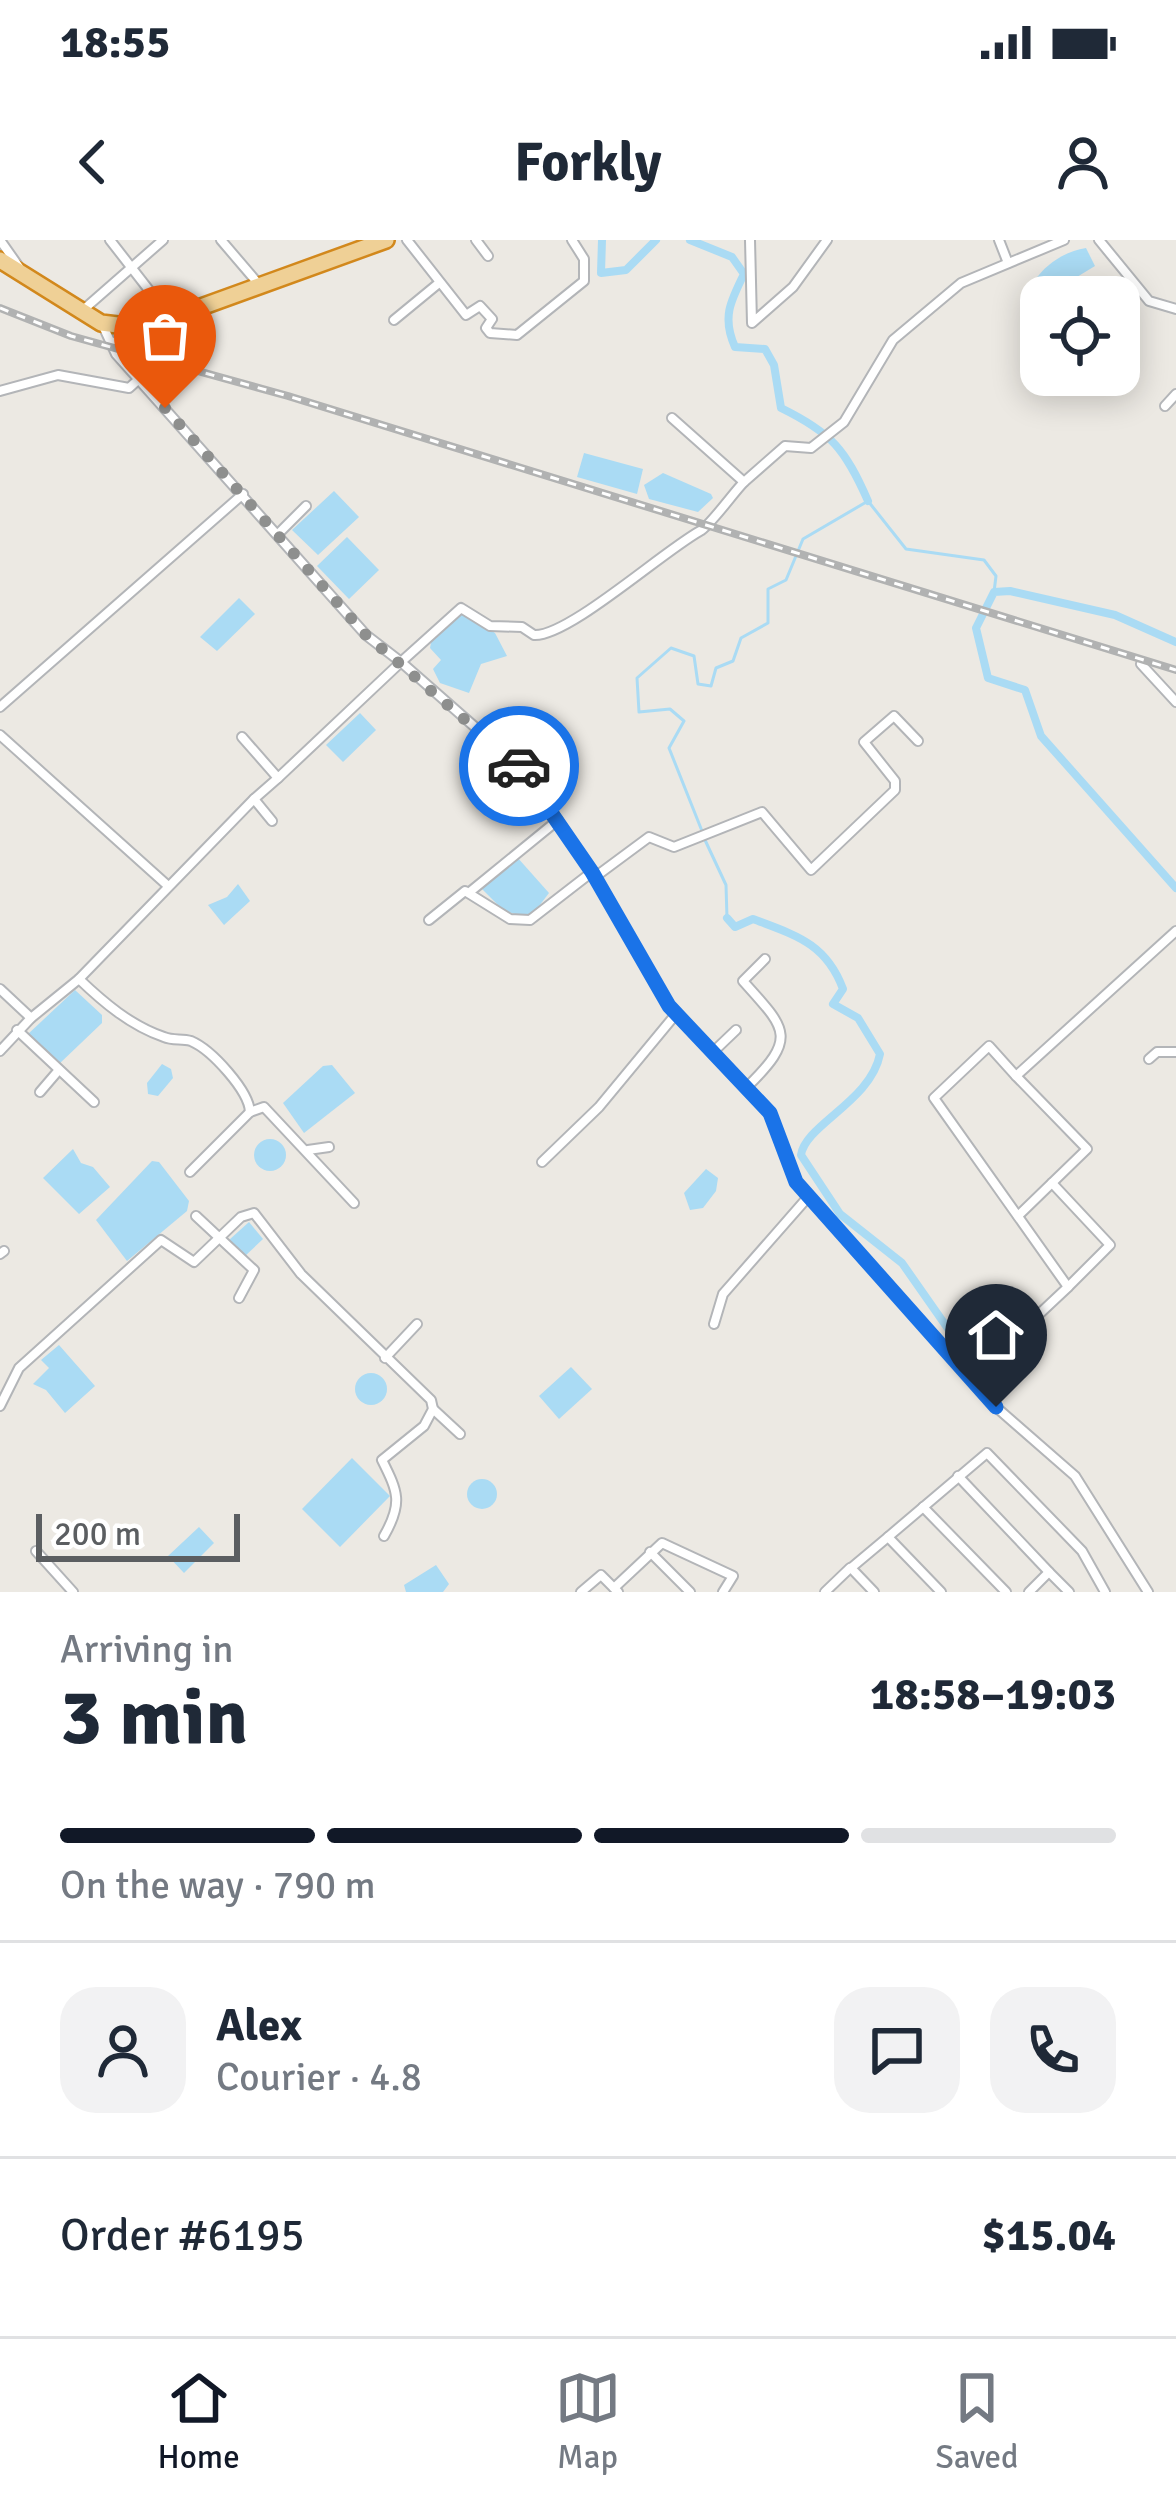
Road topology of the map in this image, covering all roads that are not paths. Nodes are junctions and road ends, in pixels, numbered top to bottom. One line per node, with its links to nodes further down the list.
1 (0, 240): 18 (street)
2 (110, 240): 19 (street)
3 (163, 240): 19 (street)
4 (220, 240): 20 (street)
5 (370, 240): 20 (highway)
6 (386, 240): 26 (highway)
7 (407, 240): 21 (street)
8 (476, 240): 16 (street)
9 (572, 240): 21 (street)
10 (750, 240): 11 (street)
11 (826, 240)
12 (999, 240): 17 (street)
13 (1064, 240): 17 (street)
14 (1099, 240): 23 (street)
15 (0, 255): 18 (highway)
16 (488, 256)
17 (1008, 263): 34 (street)
18 (19, 268): 22 (highway)
19 (129, 268): 22 (street); 24 (street)
20 (256, 281): 24 (highway)
21 (439, 283): 25 (street)
22 (84, 308): 24 (highway); 26 (highway)
23 (1176, 309)
24 (166, 312)
25 (394, 320)
26 (101, 323): 28 (street)
27 (123, 336): 28 (street)
28 (112, 344): 29 (street)
29 (140, 379): 30 (street); 35 (street)
30 (0, 391)
31 (1176, 394): 32 (street)
32 (1165, 406)
33 (672, 418): 34 (street)
34 (744, 482): 38 (street)
35 (243, 494): 37 (street); 41 (street)
36 (306, 506): 37 (street)
37 (279, 533): 38 (street)
38 (401, 662): 45 (street); 47 (street)
39 (1141, 664): 40 (street)
40 (1176, 702)
41 (0, 707)
42 (0, 735): 50 (street)
43 (242, 737): 45 (street)
44 (918, 741): 49 (street)
45 (278, 778): 46 (street)
46 (254, 799): 48 (street); 50 (street)
47 (558, 820): 49 (street); 51 (street)
48 (272, 821)
49 (593, 874): 51 (street); 57 (street)
50 (167, 885): 55 (street)
51 (470, 892): 52 (street)
52 (429, 920)
53 (1176, 932): 66 (street)
54 (766, 959): 67 (street)
55 (79, 979): 58 (street); 70 (street)
56 (0, 989): 58 (street)
57 (676, 1014): 62 (street); 73 (street)
58 (32, 1018): 59 (street)
59 (17, 1030): 61 (street); 65 (street)
60 (736, 1030): 62 (street)
61 (0, 1051)
62 (713, 1052): 67 (street)
63 (1176, 1052): 64 (street)
64 (1149, 1059)
65 (59, 1070): 68 (street); 69 (street)
66 (1016, 1076): 75 (street); 79 (street)
67 (748, 1086): 76 (street)
68 (40, 1092)
69 (94, 1102)
70 (250, 1112): 72 (street); 74 (street)
71 (329, 1147): 72 (street)
72 (308, 1150): 77 (street)
73 (542, 1162)
74 (190, 1172)
75 (1052, 1183): 79 (street); 81 (street)
76 (808, 1197): 84 (street); 86 (street)
77 (354, 1203)
78 (196, 1216): 80 (street)
79 (1018, 1216): 81 (street)
80 (219, 1238): 82 (street); 85 (street); 87 (street)
81 (1068, 1287): 86 (street)
82 (238, 1298)
83 (417, 1324): 85 (street)
84 (714, 1324)
85 (385, 1358): 88 (street)
86 (971, 1378): 114 (street)
87 (0, 1406)
88 (433, 1409): 89 (street); 92 (street)
89 (460, 1434)
90 (958, 1476): 91 (street); 97 (street); 113 (street)
91 (923, 1507): 93 (street); 110 (street)
92 (384, 1536)
93 (888, 1537): 96 (street); 109 (street)
94 (35, 1551): 101 (street)
95 (650, 1552): 98 (street); 99 (street); 100 (street)
96 (851, 1568): 107 (street); 108 (street)
97 (1049, 1572): 111 (street); 112 (street)
98 (679, 1581): 103 (street); 104 (street)
99 (734, 1581): 105 (street); 106 (street)
100 (616, 1590): 102 (street)
101 (73, 1592)
102 (581, 1592)
103 (668, 1592)
104 (690, 1592)
105 (723, 1592)
106 (745, 1592)
107 (825, 1592)
108 (874, 1592)
109 (941, 1592)
110 (1006, 1592)
111 (1029, 1592)
112 (1069, 1592)
113 (1105, 1592)
114 (1148, 1592)

